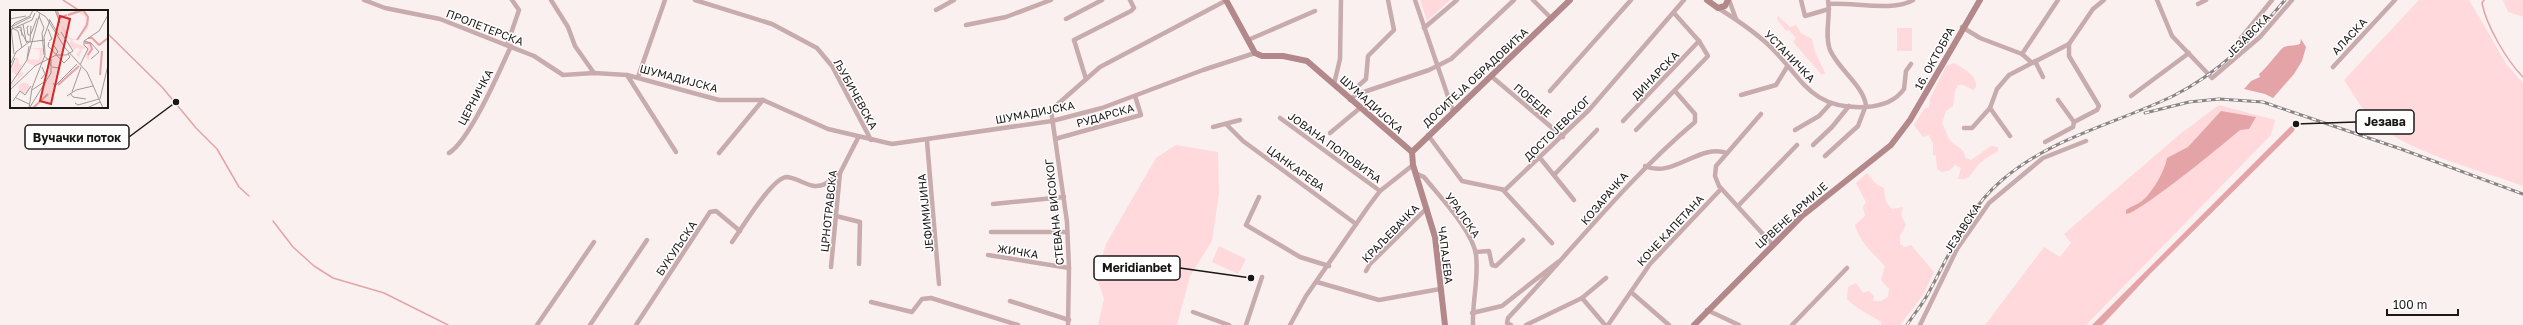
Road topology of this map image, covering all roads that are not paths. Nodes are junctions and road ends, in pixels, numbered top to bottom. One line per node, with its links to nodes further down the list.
1 (364, 0): 50 (street, ПРОЛЕТЕРСКА)
2 (512, 0): 50 (street, ЦЕРНИЧКА)
3 (551, 0): 59 (street)
4 (665, 0): 62 (street)
5 (695, 0): 99 (street, ЉУБИЧЕВСКА)
6 (954, 0): 37 (street)
7 (1052, 0): 43 (street)
8 (1102, 0): 40 (street)
9 (1130, 0): 64 (street)
10 (1227, 0): 47 (street); 64 (street)
11 (1341, 0): 65 (street)
12 (1388, 0): 71 (street)
13 (1415, 0): 45 (street)
14 (1457, 0): 45 (street)
15 (1514, 0): 56 (street)
16 (1533, 0): 41 (street)
17 (1570, 0): 41 (street, ДОСИТЕЈА ОБРАДОВИЋА)
18 (1631, 0): 66 (street)
19 (1684, 0): 39 (street, ДОСТОЈЕВСКОГ)
20 (1707, 0): 36 (street, УСТАНИЧКА)
21 (1728, 0): 36 (street); 42 (street)
22 (1801, 0): 33 (street)
23 (1887, 0): 35 (street)
24 (1913, 0): 35 (street)
25 (1980, 0): 44 (street, 16. ОКТОБРА)
26 (2058, 0): 53 (street)
27 (2103, 0): 49 (street)
28 (2157, 0): 51 (street)
29 (2206, 0): 34 (street)
30 (2272, 0): 46 (street, ЈЕЗАВСКА)
31 (2292, 0): 51 (street, ЈЕЗАВСКА)
32 (2395, 0): 58 (street, АЛАСКА)
33 (1829, 4): 35 (street); 76 (street)
34 (2198, 4)
35 (1888, 6)
36 (1718, 8): 42 (street, УСТАНИЧКА)
37 (936, 10)
38 (1315, 11): 47 (street)
39 (1674, 13): 48 (street); 96 (street, ДОСТОЈЕВСКОГ)
40 (1066, 18)
41 (1552, 19): 61 (street, ДОСИТЕЈА ОБРАДОВИЋА)
42 (1737, 20): 57 (street, УСТАНИЧКА)
43 (966, 26)
44 (1962, 27): 53 (street); 87 (street, 16. ОКТОБРА)
45 (1424, 28): 56 (street)
46 (2241, 38)
47 (1248, 40): 52 (street)
48 (1699, 41): 67 (street); 84 (street, ДИНАРСКА)
49 (2069, 44): 54 (street); 85 (street)
50 (509, 45): 59 (street, ПРОЛЕТЕРСКА); 105 (street, ЦЕРНИЧКА)
51 (2189, 53): 70 (street)
52 (1255, 54): 65 (street, ШУМАДИЈСКА); 69 (street, ШУМАДИЈСКА)
53 (2022, 54): 54 (street)
54 (2033, 62): 63 (street); 78 (street)
55 (1911, 64): 76 (street, УСТАНИЧКА)
56 (1436, 65): 71 (street); 79 (street)
57 (1786, 67): 68 (street); 74 (street, УСТАНИЧКА)
58 (2333, 67)
59 (594, 73): 60 (street, ПРОЛЕТЕРСКА)
60 (627, 75): 62 (street, ШУМАДИЈСКА); 106 (street)
61 (1491, 76): 79 (street, ДОСИТЕЈА ОБРАДОВИЋА); 96 (street, ПОБЕДЕ)
62 (638, 77): 72 (street, ШУМАДИЈСКА)
63 (2043, 78)
64 (1086, 79): 83 (street)
65 (1334, 84): 71 (street, ШУМАДИЈСКА)
66 (1550, 91)
67 (1675, 91): 91 (street); 113 (street, КОЗАРАЧКА)
68 (1741, 95)
69 (1135, 96): 83 (street, ШУМАДИЈСКА); 98 (street, РУДАРСКА)
70 (2131, 96)
71 (1353, 97): 77 (street, ШУМАДИЈСКА)
72 (763, 100): 97 (street, ШУМАДИЈСКА); 108 (street)
73 (2058, 100): 85 (street)
74 (1831, 103): 75 (street, УСТАНИЧКА); 92 (street)
75 (1849, 106): 76 (street, УСТАНИЧКА); 104 (street)
76 (1866, 107): 110 (street)
77 (1360, 108): 93 (street); 107 (street, ШУМАДИЈСКА)
78 (1990, 108): 89 (street); 95 (street)
79 (1453, 111): 94 (street, ДОСИТЕЈА ОБРАДОВИЋА)
80 (1761, 114): 109 (street)
81 (1280, 118): 119 (street, ЈОВАНА ПОПОВИЋА)
82 (1240, 120): 86 (street)
83 (1052, 121): 98 (street, СТЕВАНА ВИСОКОГ); 100 (street, ШУМАДИЈСКА)
84 (1623, 121)
85 (2074, 122): 102 (street)
86 (1227, 124): 88 (street); 127 (street, ЦАНКАРЕВА)
87 (1906, 126): 136 (street, ЦРВЕНЕ АРМИЈЕ)
88 (1214, 127)
89 (1964, 128)
90 (1597, 130): 116 (street)
91 (1636, 130)
92 (1795, 130)
93 (1330, 133)
94 (1428, 135): 107 (street, ДОСИТЕЈА ОБРАДОВИЋА); 118 (street)
95 (2010, 136)
96 (1563, 137): 111 (street, ДОСТОЈЕВСКОГ)
97 (858, 138): 99 (street, ШУМАДИЈСКА); 114 (street, ЦРНОТРАВСКА)
98 (1055, 139): 120 (street, СТЕВАНА ВИСОКОГ)
99 (871, 140): 100 (street, ШУМАДИЈСКА)
100 (927, 141): 149 (street, ЈЕФИМИЈИНА)
101 (2086, 141): 176 (street, ЈЕЗАВСКА)
102 (2045, 142)
103 (1797, 145): 124 (street)
104 (1812, 145)
105 (449, 152)
106 (676, 152)
107 (1412, 152): 112 (street)
108 (719, 153)
109 (1727, 153): 113 (street); 117 (street)
110 (1826, 156)
111 (1540, 158): 116 (street); 118 (street, ДОСТОЈЕВСКОГ)
112 (1413, 165): 115 (street, ЧАПАЈЕВА); 119 (street)
113 (1646, 166): 139 (street, КОЗАРАЧКА)
114 (840, 173): 126 (street, ЦРНОТРАВСКА); 128 (street)
115 (1415, 173): 125 (street, ЧАПАЈЕВА); 137 (street, УРАЛСКА)
116 (1554, 175): 122 (street)
117 (1721, 189): 124 (street); 151 (street, КОЧЕ КАПЕТАНА)
118 (1503, 190): 135 (street)
119 (1380, 191): 127 (street)
120 (1064, 197): 123 (street); 130 (street, СТЕВАНА ВИСОКОГ)
121 (1259, 197): 141 (street)
122 (1574, 200)
123 (993, 204)
124 (1738, 206): 136 (street)
125 (1427, 208): 145 (street, КРАЉЕВАЧКА); 150 (street, ЧАПАЈЕВА)
126 (836, 216): 140 (street); 142 (street, ЦРНОТРАВСКА)
127 (1356, 224): 141 (street)
128 (740, 231): 134 (street); 162 (street, БУКУЉСКА)
129 (991, 232): 130 (street)
130 (1067, 232): 143 (street, СТЕВАНА ВИСОКОГ)
131 (648, 240): 161 (street)
132 (1523, 240): 137 (street)
133 (594, 242): 160 (street)
134 (732, 242)
135 (1552, 243)
136 (1772, 244): 155 (street, ЦРВЕНЕ АРМИЈЕ)
137 (1476, 252): 157 (street, УРАЛСКА)
138 (988, 255): 143 (street, ЖИЧКА)
139 (1563, 259): 157 (street); 169 (street, КОЗАРАЧКА)
140 (859, 264)
141 (1329, 266): 148 (street)
142 (831, 267)
143 (1069, 268): 158 (street, СТЕВАНА ВИСОКОГ)
144 (1847, 268): 159 (street)
145 (1366, 271)
146 (1262, 277): 165 (street)
147 (1606, 278): 152 (street)
148 (1317, 282): 150 (street); 166 (street)
149 (939, 284)
150 (1440, 290): 167 (street, ЧАПАЈЕВА)
151 (1631, 292): 172 (street, КОЧЕ КАПЕТАНА); 173 (street)
152 (1582, 298): 170 (street); 171 (street)
153 (1010, 301): 158 (street)
154 (871, 302): 163 (street)
155 (1707, 310): 174 (street, ЦРВЕНЕ АРМИЈЕ); 175 (street)
156 (1193, 312): 164 (street)
157 (1472, 313): 168 (street, УРАЛСКА)
158 (1069, 323)
159 (1794, 324)
160 (537, 325)
161 (590, 325)
162 (636, 325)
163 (1018, 325)
164 (1229, 325)
165 (1246, 325)
166 (1290, 325)
167 (1445, 325)
168 (1473, 325)
169 (1511, 325)
170 (1526, 325)
171 (1605, 325)
172 (1608, 325)
173 (1669, 325)
174 (1694, 325)
175 (1739, 325)
176 (1920, 325)

